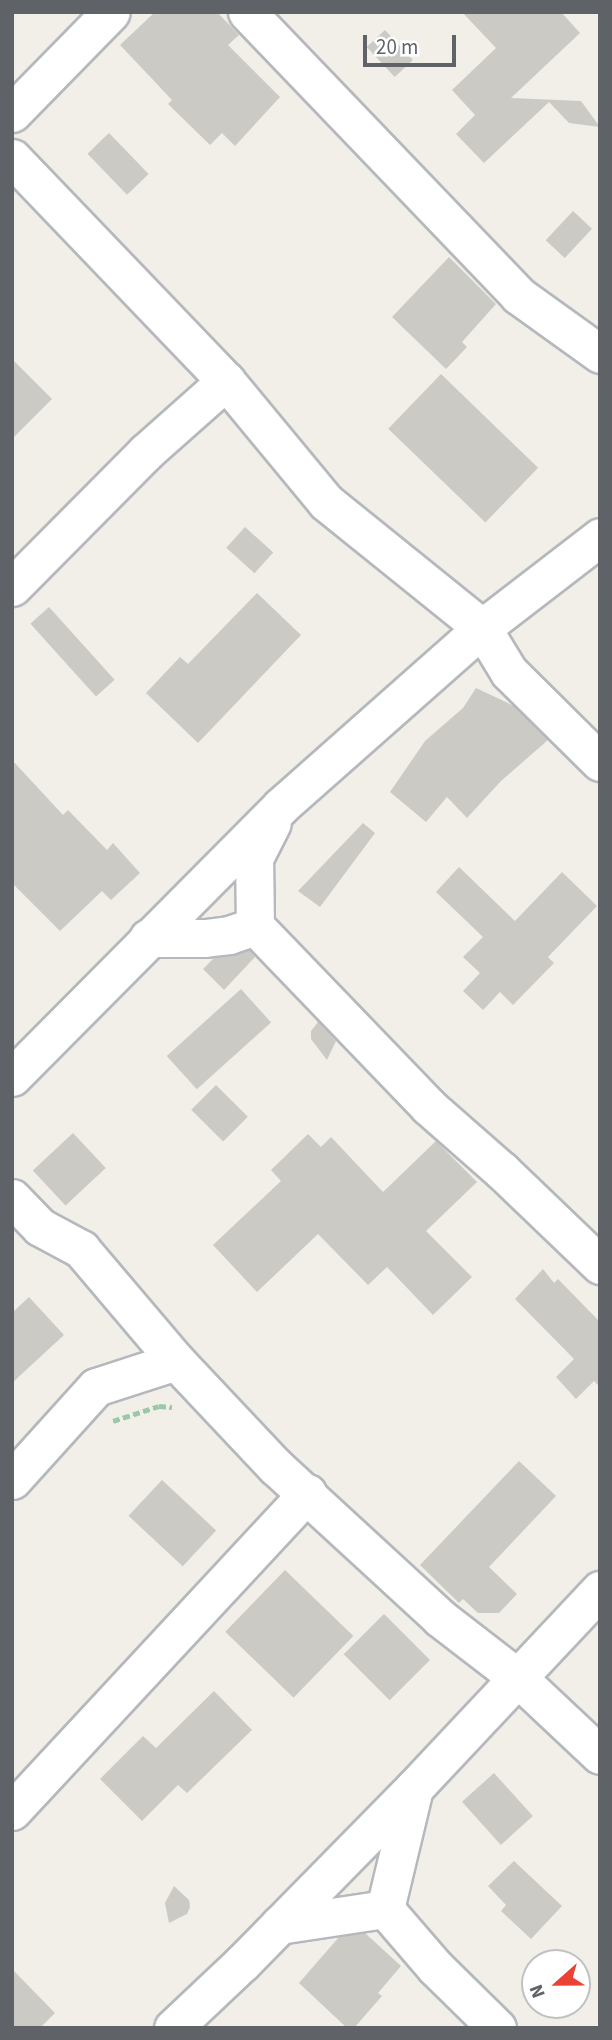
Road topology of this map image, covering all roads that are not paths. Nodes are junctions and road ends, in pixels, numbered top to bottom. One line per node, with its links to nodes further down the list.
1 (111, 12): 3 (street)
2 (247, 12): 5 (street)
3 (12, 113)
4 (12, 158): 6 (street)
5 (600, 354)
6 (226, 381): 8 (street); 9 (street)
7 (600, 537): 9 (street)
8 (12, 587)
9 (482, 628): 10 (street); 11 (street)
10 (600, 762)
11 (281, 806): 12 (street); 13 (street)
12 (255, 926): 13 (street); 16 (street)
13 (148, 939): 14 (street)
14 (12, 1077)
15 (12, 1198): 17 (street)
16 (600, 1265)
17 (176, 1361): 18 (street); 19 (street)
18 (12, 1480)
19 (307, 1493): 21 (street); 24 (street)
20 (600, 1590): 21 (street)
21 (518, 1678): 22 (street); 23 (street)
22 (600, 1755)
23 (414, 1788): 25 (street); 26 (street)
24 (12, 1811)
25 (385, 1909): 26 (street); 28 (street)
26 (279, 1925): 27 (street)
27 (173, 2028)
28 (497, 2028)

